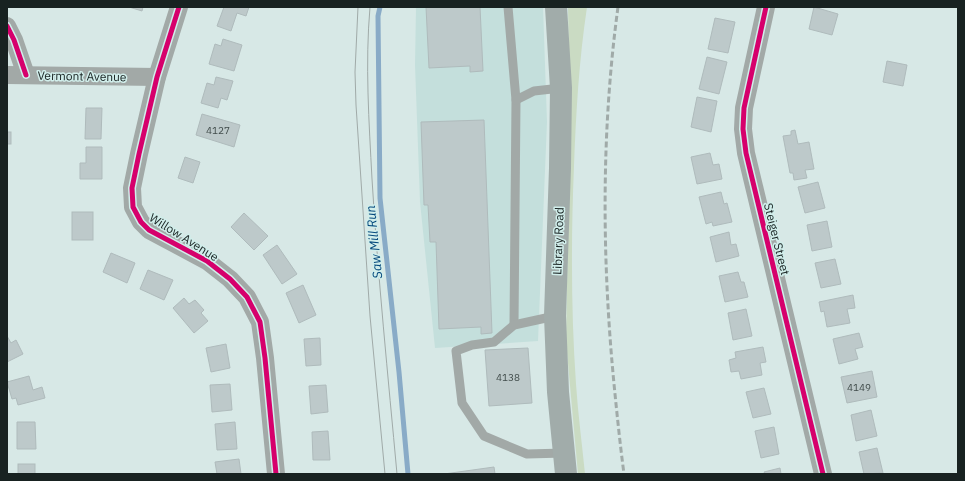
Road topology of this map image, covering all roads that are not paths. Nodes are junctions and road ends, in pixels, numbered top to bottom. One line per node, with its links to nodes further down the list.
1 (179, 7): 8 (street, Willow Avenue)
2 (508, 7): 10 (lane)
3 (556, 7): 9 (main road, Library Road)
4 (766, 7): 16 (street, Steiger Street)
5 (7, 26): 7 (street)
6 (7, 75): 7 (street, Vermont Avenue)
7 (26, 75): 8 (street, Vermont Avenue)
8 (157, 77): 14 (street, Willow Avenue)
9 (561, 88): 10 (lane); 11 (main road, Library Road)
10 (516, 100): 12 (lane)
11 (555, 316): 12 (lane); 13 (main road, Library Road)
12 (514, 325): 13 (lane)
13 (564, 453): 15 (main road, Library Road)
14 (276, 474)
15 (566, 474)
16 (823, 474)

